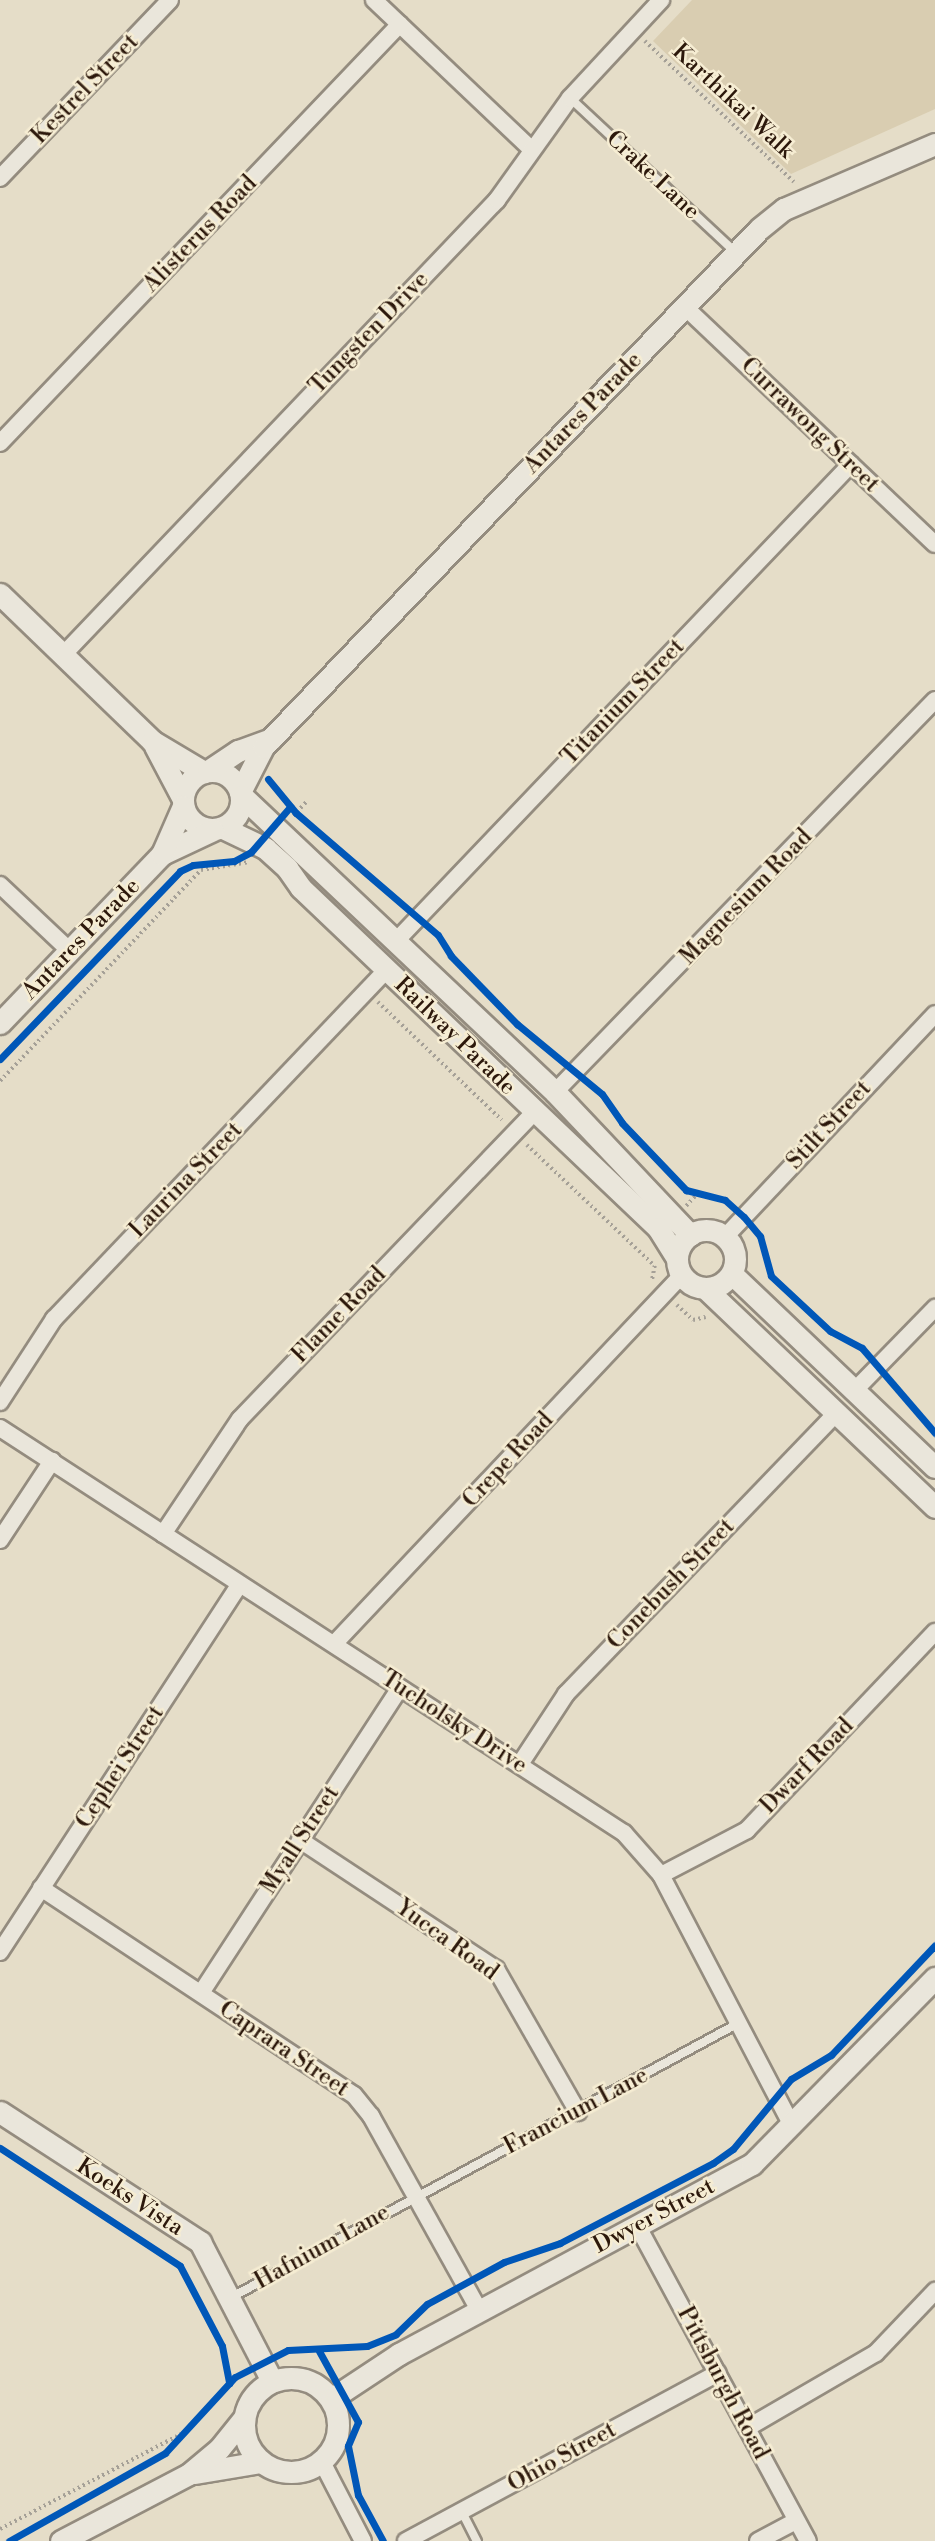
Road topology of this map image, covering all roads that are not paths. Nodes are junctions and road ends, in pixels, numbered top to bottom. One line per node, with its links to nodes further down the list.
1 (170, 0): 8 (street, Kestrel Street)
2 (374, 0): 4 (street)
3 (661, 0): 5 (street, Tungsten Drive)
4 (400, 24): 6 (street); 11 (street, Alisterus Road)
5 (570, 98): 6 (street, Tungsten Drive); 9 (lane, Crake Lane)
6 (530, 148): 15 (street, Tungsten Drive)
7 (933, 151): 9 (street, Antares Parade)
8 (0, 178)
9 (736, 253): 10 (street, Antares Parade)
10 (685, 307): 12 (street, Currawong Street); 17 (street, Antares Parade)
11 (0, 443)
12 (851, 464): 13 (street, Currawong Street); 25 (street, Titanium Street)
13 (935, 544)
14 (0, 594): 15 (street)
15 (63, 655): 18 (street)
16 (935, 700): 30 (street, Magnesium Road)
17 (271, 739): 19 (street, Antares Parade); 20 (street, Antares Parade)
18 (152, 741): 19 (street); 21 (street)
19 (206, 772): 20 (street); 21 (street)
20 (241, 794): 22 (street); 25 (street, Railway Parade)
21 (183, 802): 22 (street); 23 (street, Antares Parade)
22 (218, 829): 23 (street, Antares Parade); 27 (street, Railway Parade)
23 (162, 854): 26 (street, Antares Parade)
24 (0, 884): 26 (street)
25 (396, 941): 30 (street, Railway Parade)
26 (70, 951): 29 (street, Antares Parade)
27 (387, 969): 31 (street, Railway Parade); 39 (street, Laurina Street)
28 (935, 1014): 33 (street, Stilt Street)
29 (0, 1023)
30 (555, 1092): 32 (street, Railway Parade)
31 (534, 1112): 34 (street, Railway Parade); 45 (street, Flame Road)
32 (690, 1235): 33 (street); 34 (street)
33 (725, 1237): 35 (street)
34 (679, 1267): 36 (street); 49 (street, Crepe Road)
35 (732, 1274): 36 (street); 38 (street)
36 (706, 1289): 40 (street)
37 (935, 1308): 38 (street)
38 (855, 1390): 43 (street)
39 (0, 1402)
40 (835, 1414): 44 (street); 51 (street, Conebush Street)
41 (0, 1428): 42 (street, Tucholsky Drive)
42 (52, 1461): 45 (street, Tucholsky Drive); 46 (street)
43 (935, 1467)
44 (935, 1507)
45 (163, 1534): 47 (street, Tucholsky Drive)
46 (0, 1540)
47 (240, 1584): 49 (street, Tucholsky Drive); 54 (street, Cephei Street)
48 (935, 1632): 53 (street, Dwarf Road)
49 (334, 1644): 50 (street, Tucholsky Drive)
50 (400, 1688): 51 (street, Tucholsky Drive); 52 (street, Myall Street)
51 (520, 1764): 53 (street, Tucholsky Drive)
52 (300, 1840): 57 (street, Myall Street); 60 (street, Yucca Road)
53 (661, 1875): 58 (street, Tucholsky Drive)
54 (41, 1888): 55 (street, Cephei Street); 57 (street, Caprara Street)
55 (0, 1952)
56 (935, 1978): 61 (street, Dwyer Street)
57 (201, 1993): 62 (street, Caprara Street)
58 (737, 2024): 60 (lane, Francium Lane); 61 (street, Tucholsky Drive)
59 (0, 2112): 65 (street, Koeks Vista)
60 (578, 2112): 62 (lane, Francium Lane)
61 (792, 2126): 63 (street, Dwyer Street)
62 (415, 2195): 65 (lane, Hafnium Lane); 66 (street, Caprara Street)
63 (637, 2225): 66 (street, Dwyer Street); 67 (street, Pittsburgh Road)
64 (935, 2291): 71 (street)
65 (229, 2299): 68 (street, Koeks Vista)
66 (479, 2311): 69 (street, Dwyer Street)
67 (718, 2373): 71 (street, Pittsburgh Road); 75 (street, Ohio Street)
68 (272, 2381): 69 (street); 70 (street)
69 (331, 2399): 73 (street)
70 (243, 2419): 72 (street); 74 (street)
71 (747, 2428): 76 (street, Pittsburgh Road)
72 (261, 2462): 73 (street); 74 (street)
73 (322, 2462): 78 (street)
74 (189, 2474): 77 (street)
75 (462, 2512): 79 (street, Ohio Street); 80 (lane)
76 (796, 2521): 81 (street); 82 (street, Pittsburgh Road)
77 (61, 2541)
78 (363, 2541)
79 (406, 2541)
80 (477, 2541)
81 (758, 2541)
82 (808, 2541)

